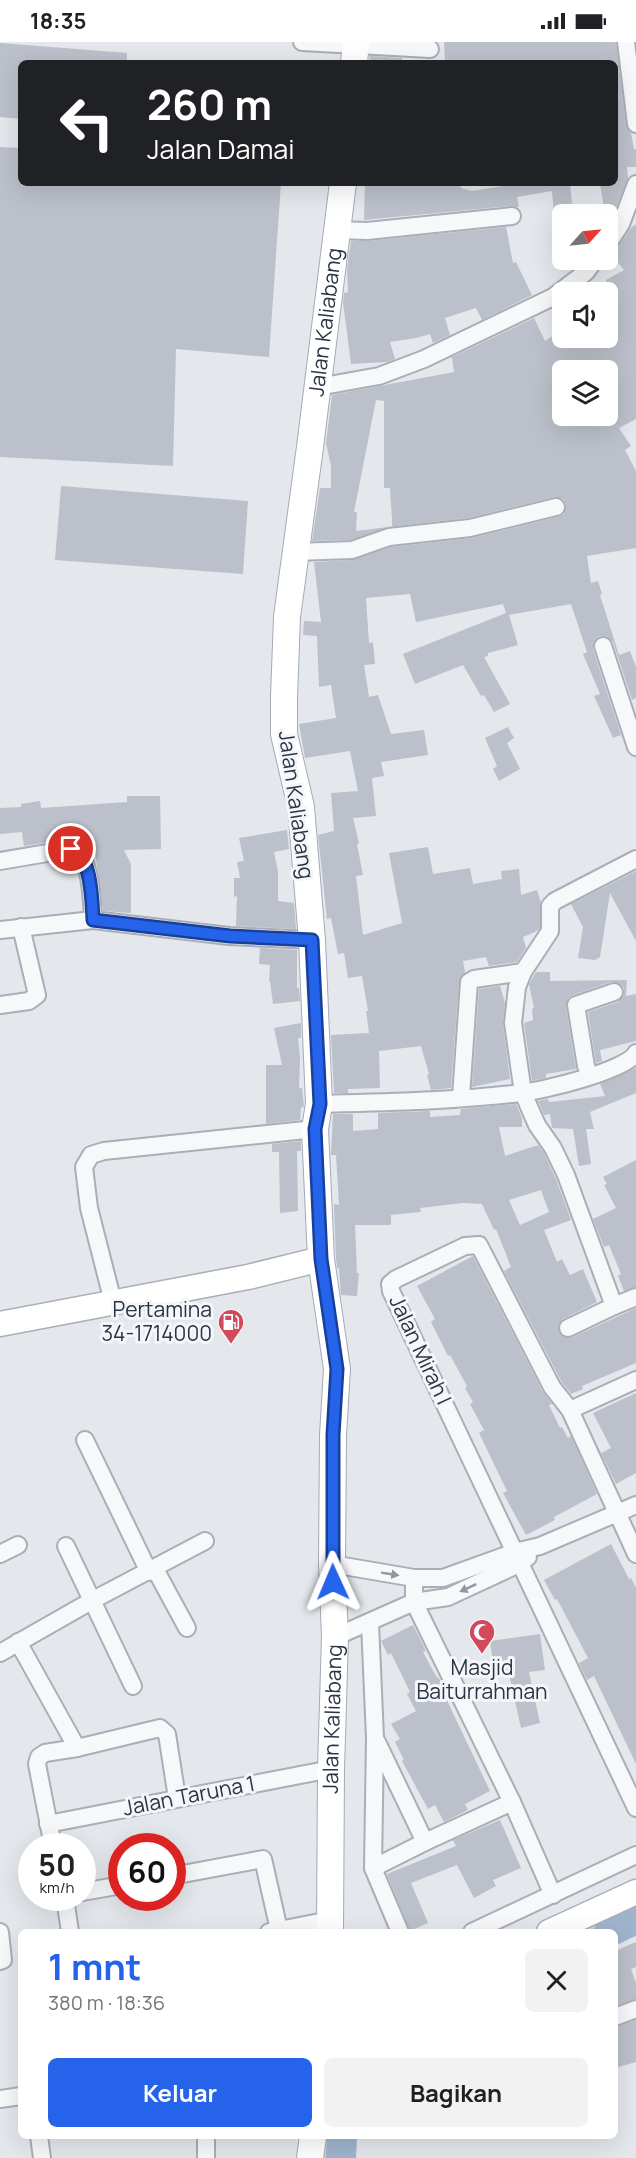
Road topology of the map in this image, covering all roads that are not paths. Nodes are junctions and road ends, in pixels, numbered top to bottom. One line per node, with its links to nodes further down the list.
1 (302, 42): 4 (street)
2 (626, 42): 5 (street)
3 (430, 49): 4 (street)
4 (355, 50)
5 (622, 76): 6 (street)
6 (636, 124)
7 (636, 184): 10 (street)
8 (343, 186): 11 (main road, Jalan Kaliabang)
9 (512, 216): 11 (street)
10 (618, 229)
11 (336, 231): 13 (main road, Jalan Kaliabang)
12 (587, 270): 13 (street)
13 (318, 387): 15 (main road, Jalan Kaliabang)
14 (556, 507): 15 (street)
15 (296, 552): 23 (main road, Jalan Kaliabang)
16 (603, 646): 17 (street)
17 (636, 747)
18 (636, 859): 24 (street)
19 (0, 861): 20 (street)
20 (93, 920): 21 (street); 23 (street)
21 (21, 927): 22 (street); 26 (street)
22 (0, 930)
23 (312, 940): 31 (main road, Jalan Kaliabang)
24 (523, 972): 29 (street); 30 (street)
25 (614, 992): 28 (street)
26 (0, 1005)
27 (636, 1053): 28 (street)
28 (590, 1076): 29 (street)
29 (523, 1093): 30 (street); 35 (street)
30 (461, 1097): 31 (street)
31 (317, 1116): 32 (main road, Jalan Kaliabang); 34 (street)
32 (321, 1259): 34 (street); 49 (main road, Jalan Kaliabang)
33 (636, 1297): 35 (street)
34 (113, 1302): 36 (street)
35 (614, 1306): 37 (street)
36 (0, 1324)
37 (567, 1328)
38 (636, 1380): 39 (street)
39 (570, 1410): 42 (street, Jalan Mirah I); 48 (street, Jalan Mirah I)
40 (85, 1440): 50 (street)
41 (636, 1505): 42 (street)
42 (617, 1514): 47 (street, Jalan Mirah I); 48 (street)
43 (205, 1541): 50 (street)
44 (18, 1545): 46 (street)
45 (66, 1546): 52 (street)
46 (0, 1554)
47 (636, 1554)
48 (518, 1557): 51 (street); 53 (street, one-way to 53); 65 (street)
49 (332, 1564): 51 (street, one-way to 51); 56 (main road, Jalan Kaliabang)
50 (152, 1570): 52 (street); 55 (street)
51 (414, 1578): 53 (street)
52 (93, 1600): 57 (street); 59 (street)
53 (414, 1602): 54 (street); 64 (street)
54 (370, 1623): 56 (street); 60 (street)
55 (187, 1628)
56 (335, 1637): 62 (main road, Jalan Kaliabang)
57 (18, 1642): 58 (street); 61 (street)
58 (0, 1653)
59 (133, 1686)
60 (375, 1738): 68 (street); 70 (street)
61 (77, 1748): 63 (street); 66 (street)
62 (331, 1769): 63 (street, Jalan Taruna 1); 75 (main road, Jalan Kaliabang)
63 (177, 1798): 66 (street, Jalan Taruna 1)
64 (512, 1802): 68 (street); 73 (street)
65 (636, 1808)
66 (48, 1824): 67 (street)
67 (50, 1833)
68 (425, 1842): 70 (street)
69 (636, 1855): 73 (street)
70 (373, 1868): 79 (street)
71 (186, 1873): 77 (street)
72 (636, 1892): 81 (street)
73 (553, 1895): 80 (street)
74 (67, 1911): 76 (street)
75 (330, 1926): 78 (street)
76 (70, 1929)
77 (273, 1929)
78 (296, 1929)
79 (399, 1929)
80 (479, 1929)
81 (558, 1929)
82 (0, 1932): 83 (street)
83 (0, 1961)
84 (636, 2008): 85 (street)
85 (618, 2016)
86 (18, 2096): 87 (street)
87 (0, 2099)
88 (39, 2139): 91 (street)
89 (206, 2139): 92 (street)
90 (313, 2139): 93 (main road)
91 (42, 2158)
92 (206, 2158)
93 (310, 2158)

